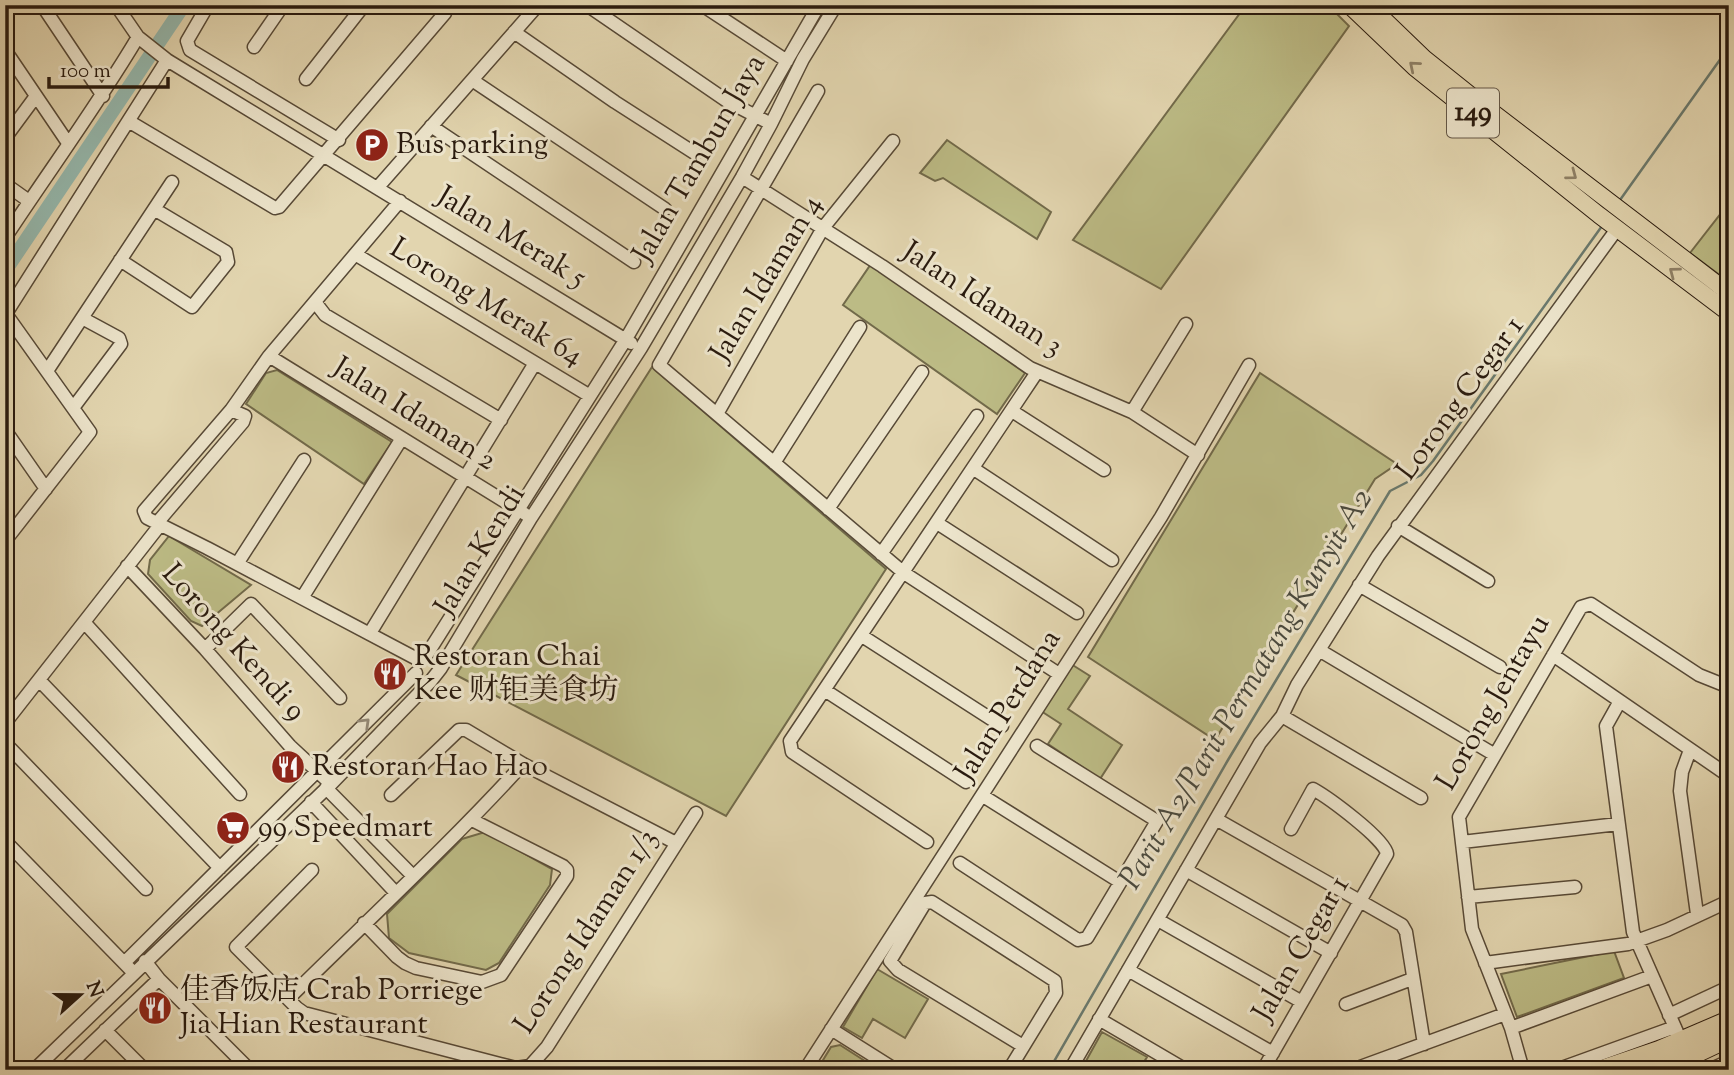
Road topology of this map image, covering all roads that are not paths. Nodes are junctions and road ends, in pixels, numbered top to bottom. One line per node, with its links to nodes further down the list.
1 (42, 5): 24 (street)
2 (208, 5): 30 (street)
3 (283, 5): 16 (street)
4 (364, 5): 20 (street)
5 (538, 5): 14 (street)
6 (587, 5): 25 (street)
7 (702, 5): 19 (street)
8 (819, 5): 19 (street, Jalan Tambun Jaya)
9 (836, 5): 27 (street, Jalan Kendi)
10 (1349, 5): 44 (main road, 149, one-way to 10)
11 (1369, 5): 44 (main road, 149, one-way to 44)
12 (118, 6): 15 (street, Jalan Merak 5)
13 (444, 9): 30 (street)
14 (514, 32): 21 (street); 33 (street)
15 (142, 40): 18 (street, Jalan Merak 5); 24 (street)
16 (254, 47)
17 (5, 50): 23 (street)
18 (165, 58): 26 (street); 34 (street, Jalan Merak 5)
19 (787, 61): 25 (street, Jalan Tambun Jaya)
20 (306, 79)
21 (472, 80): 28 (street); 43 (street)
22 (818, 91): 39 (street)
23 (36, 96): 29 (street); 32 (street)
24 (103, 96): 32 (street)
25 (754, 116): 27 (street); 57 (street, Jalan Tambun Jaya)
26 (130, 122): 34 (street); 53 (street)
27 (771, 124): 35 (street, Jalan Kendi)
28 (431, 126): 38 (street); 49 (street)
29 (5, 138)
30 (339, 140): 34 (street)
31 (893, 141): 45 (street, Jalan Idaman 4)
32 (68, 143): 40 (street)
33 (696, 154)
34 (323, 155): 38 (street, Jalan Merak 5)
35 (742, 177): 39 (street, Jalan Idaman 3); 58 (street, Jalan Kendi)
36 (172, 182): 42 (street)
37 (5, 184): 40 (street)
38 (378, 187): 41 (street, Jalan Merak 5)
39 (761, 189): 45 (street, Jalan Idaman 3); 70 (street)
40 (29, 201): 46 (street)
41 (400, 201): 47 (street); 57 (street, Jalan Merak 5)
42 (154, 209): 48 (street); 48 (street)
43 (665, 209)
44 (1613, 218): 50 (main road, 149); 52 (main road, 149, one-way to 44); 87 (street, Lorong Cegar 1)
45 (823, 228): 64 (street, Jalan Idaman 3); 70 (street, Jalan Idaman 4)
46 (5, 238)
47 (355, 254): 51 (street); 60 (street, Lorong Merak 64)
48 (120, 260): 54 (street)
49 (634, 262)
50 (1729, 293)
51 (315, 302): 59 (street); 72 (street)
52 (1729, 313)
53 (6, 314): 62 (street)
54 (82, 318): 62 (street); 66 (street)
55 (1186, 324): 69 (street)
56 (860, 327): 77 (street)
57 (626, 339): 58 (street, Jalan Merak 5); 65 (street, Jalan Kendi)
58 (641, 348): 84 (street, Jalan Kendi)
59 (269, 356): 67 (street); 74 (street, Jalan Idaman 2)
60 (534, 363): 65 (street, Lorong Merak 64); 72 (street)
61 (1250, 365): 75 (street, Jalan Perdana)
62 (47, 371): 66 (street)
63 (922, 372): 82 (street)
64 (1037, 372): 68 (street); 69 (street, Jalan Idaman 3)
65 (590, 396): 83 (street, Jalan Kendi)
66 (73, 408): 81 (street)
67 (231, 410): 86 (street); 86 (street)
68 (1012, 411): 78 (street); 79 (street)
69 (1132, 412): 75 (street, Jalan Idaman 3)
70 (717, 415): 77 (street)
71 (977, 416): 89 (street)
72 (501, 420): 80 (street)
73 (5, 430): 81 (street)
74 (402, 438): 80 (street, Jalan Idaman 2); 96 (street)
75 (1198, 455): 106 (street, Jalan Perdana)
76 (304, 460): 91 (street)
77 (775, 463): 82 (street)
78 (974, 469): 85 (street); 90 (street)
79 (1104, 471)
80 (465, 477): 83 (street, Jalan Idaman 2); 99 (street)
81 (46, 489): 88 (street)
82 (828, 509): 89 (street)
83 (518, 510): 84 (street, Jalan Idaman 2); 99 (street, Jalan Kendi)
84 (531, 517): 123 (street, Jalan Kendi)
85 (937, 523): 93 (street); 97 (street)
86 (158, 524): 91 (street); 92 (street)
87 (1398, 526): 94 (street); 95 (street, Lorong Cegar 1)
88 (6, 538)
89 (881, 554): 93 (street)
90 (1112, 560)
91 (237, 564): 96 (street)
92 (127, 566): 98 (street); 101 (street, Lorong Kendi 9)
93 (904, 573): 100 (street); 106 (street)
94 (1488, 581)
95 (1359, 585): 102 (street, Lorong Cegar 1); 104 (street)
96 (302, 598): 99 (street)
97 (1077, 613)
98 (84, 622): 107 (street); 124 (street)
99 (370, 633)
100 (862, 636): 109 (street); 114 (street)
101 (205, 649): 110 (street); 120 (street, Lorong Kendi 9)
102 (1318, 650): 112 (street, Lorong Cegar 1); 118 (street)
103 (1553, 655): 108 (street, Lorong Jentayu); 111 (street); 118 (street, Lorong Jentayu)
104 (1500, 667)
105 (416, 673): 120 (street, Jalan Kendi, one-way to 105)
106 (1059, 674): 126 (street, Jalan Perdana)
107 (39, 680): 113 (street); 139 (street)
108 (1729, 687)
109 (825, 691): 122 (street); 135 (street)
110 (340, 698)
111 (1620, 701): 117 (street); 132 (street)
112 (1282, 716): 127 (street); 130 (street, Lorong Cegar 1)
113 (5, 723)
114 (1002, 726)
115 (5, 743): 145 (street)
116 (1037, 746): 143 (street)
117 (1690, 750): 121 (street); 150 (street)
118 (1495, 755): 136 (street, Lorong Jentayu)
119 (523, 764): 125 (street); 131 (street); 137 (street)
120 (316, 771): 123 (street, Lorong Kendi 9); 139 (street, Jalan Kendi)
121 (1729, 776)
122 (966, 782)
123 (329, 786): 128 (street, Jalan Kendi); 142 (street, Lorong Kendi 9)
124 (240, 794)
125 (391, 795)
126 (983, 796): 143 (street); 171 (street, Jalan Perdana)
127 (1421, 798)
128 (311, 802): 146 (street); 155 (street, Jalan Kendi)
129 (695, 813): 137 (street, Lorong Idaman 1/3)
130 (1216, 819): 141 (street, Lorong Cegar 1); 149 (street)
131 (472, 820): 142 (street); 152 (street)
132 (1618, 824): 136 (street); 153 (street)
133 (1290, 829): 149 (street, Jalan Cegar 1)
134 (5, 841): 157 (street)
135 (927, 842)
136 (1461, 842): 147 (street, Lorong Jentayu)
137 (676, 843): 163 (street, Lorong Idaman 1/3)
138 (960, 863): 143 (street)
139 (220, 868): 157 (street, Jalan Kendi)
140 (312, 870): 163 (street, Lorong Idaman 1/3)
141 (1186, 870): 151 (street, Lorong Cegar 1); 154 (street)
142 (412, 875): 146 (street)
143 (1121, 882)
144 (1575, 887): 147 (street)
145 (146, 889)
146 (396, 892): 152 (street)
147 (1468, 897): 156 (street, Lorong Jentayu)
148 (1729, 901): 150 (street)
149 (1360, 903): 154 (street, Jalan Cegar 1); 161 (street)
150 (1697, 914): 153 (street)
151 (1158, 920): 158 (street, Lorong Cegar 1); 164 (street)
152 (364, 923): 163 (street)
153 (1637, 942): 156 (street); 159 (street)
154 (1331, 953): 164 (street, Jalan Cegar 1)
155 (145, 961): 157 (street, Jalan Kendi); 160 (street)
156 (1485, 963): 166 (street, Lorong Jentayu)
157 (128, 968): 177 (street, Jalan Kendi)
158 (1128, 970): 167 (street, Lorong Cegar 1); 176 (street)
159 (1652, 976): 169 (street); 170 (street)
160 (159, 979): 172 (street); 183 (street)
161 (1412, 979): 165 (street); 174 (street)
162 (1729, 987): 170 (street)
163 (288, 999)
164 (1302, 1002): 176 (street, Jalan Cegar 1)
165 (1346, 1004)
166 (1505, 1014): 169 (street, Lorong Jentayu); 174 (street)
167 (1099, 1019): 187 (street, Lorong Cegar 1); 188 (street)
168 (1729, 1020): 170 (highway)
169 (1511, 1028): 191 (street, Lorong Jentayu)
170 (1675, 1028): 192 (street); 193 (highway)
171 (831, 1029): 184 (street, Jalan Perdana); 185 (street)
172 (105, 1030): 181 (street); 182 (street)
173 (1729, 1038): 194 (highway)
174 (1424, 1044): 190 (street)
175 (1023, 1046): 175 (street); 186 (street)
176 (1273, 1053): 189 (street, Jalan Cegar 1)
177 (45, 1058): 179 (street, Jalan Kendi); 180 (street)
178 (1729, 1061): 195 (street)
179 (34, 1070)
180 (57, 1070)
181 (64, 1070)
182 (145, 1070)
183 (250, 1070)
184 (805, 1070)
185 (896, 1070)
186 (1009, 1070)
187 (1070, 1070)
188 (1186, 1070)
189 (1262, 1070)
190 (1352, 1070)
191 (1523, 1070)
192 (1556, 1070)
193 (1600, 1070)
194 (1650, 1070)
195 (1709, 1070)

